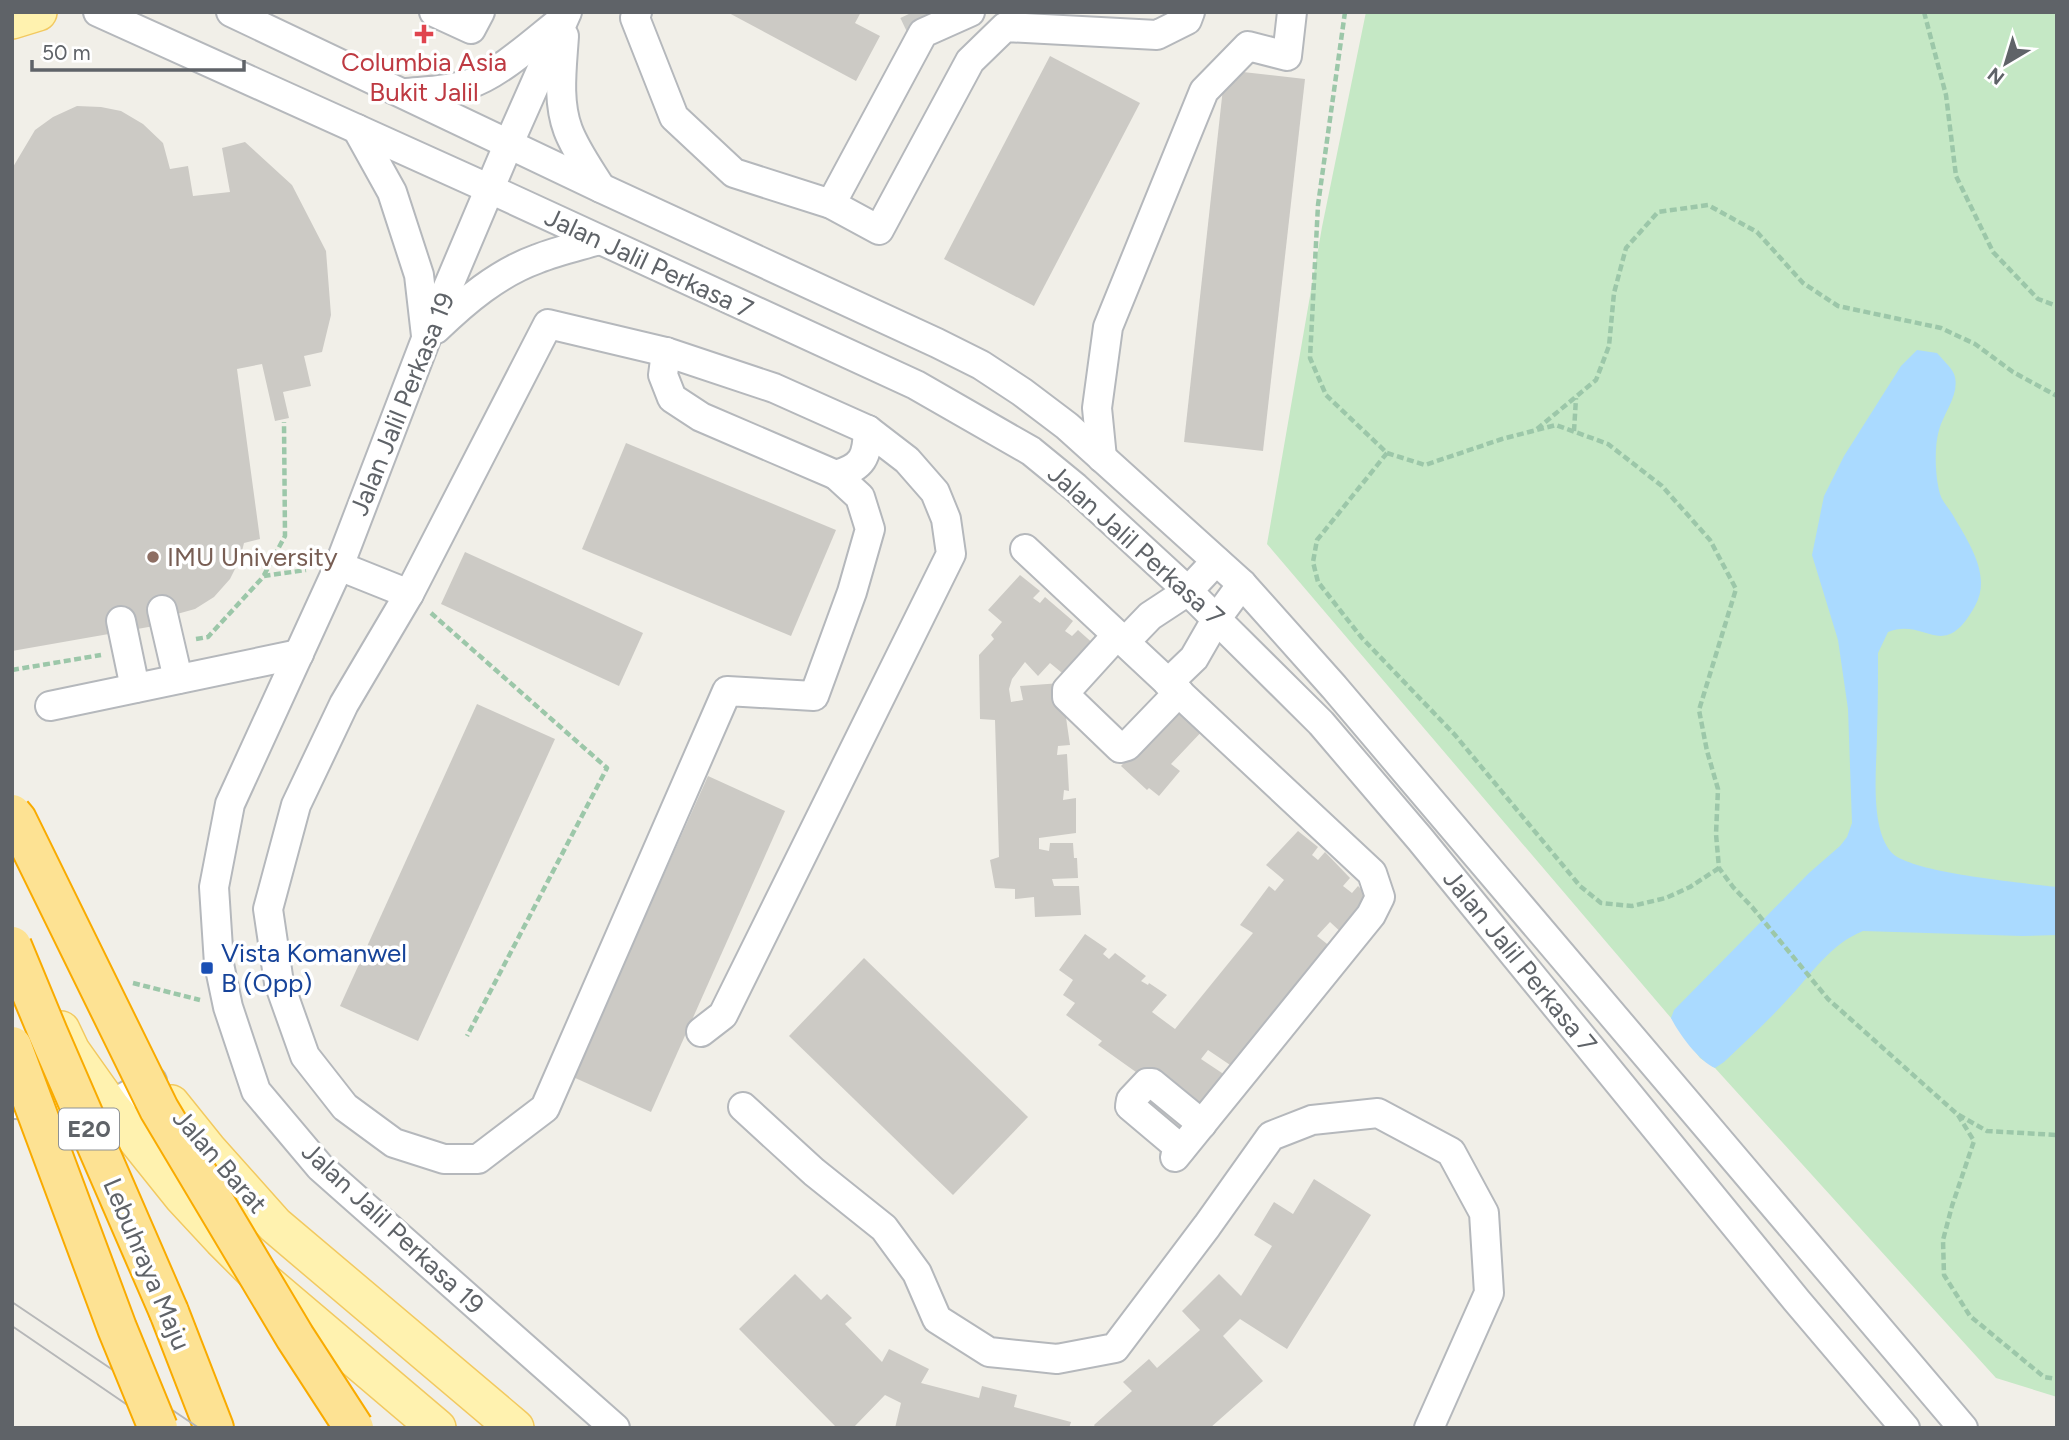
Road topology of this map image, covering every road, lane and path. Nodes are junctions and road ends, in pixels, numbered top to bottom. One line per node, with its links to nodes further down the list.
1 (38, 12): 13 (main road)
2 (98, 12): 15 (street, Jalan Jalil Perkasa 7)
3 (434, 12): 4 (street)
4 (480, 12)
5 (637, 12): 19 (street)
6 (970, 12): 19 (street)
7 (1190, 12): 19 (street)
8 (1292, 12): 31 (street)
9 (1345, 12): 30 (path)
10 (1924, 12): 21 (path)
11 (245, 15): 14 (street, Jalan Jalil Perkasa 7)
12 (566, 15): 14 (street); 16 (street, Jalan Jalil Perkasa 19); 17 (street)
13 (12, 20)
14 (403, 93): 16 (street, Jalan Jalil Perkasa 7)
15 (358, 129): 18 (street, Jalan Jalil Perkasa 7); 22 (street)
16 (509, 143): 17 (street, Jalan Jalil Perkasa 7); 18 (street, Jalan Jalil Perkasa 19)
17 (601, 188): 31 (street, Jalan Jalil Perkasa 7)
18 (490, 189): 20 (street, Jalan Jalil Perkasa 7); 22 (street, Jalan Jalil Perkasa 19)
19 (831, 204)
20 (599, 240): 22 (street); 38 (street, Jalan Jalil Perkasa 7)
21 (2057, 306)
22 (426, 339): 35 (street, Jalan Jalil Perkasa 19)
23 (666, 352): 27 (street); 32 (street); 39 (street)
24 (2057, 396): 25 (path)
25 (1576, 397): 28 (path); 29 (path)
26 (284, 422): 36 (path)
27 (868, 430): 32 (street); 53 (street)
28 (1536, 430): 29 (path); 30 (path)
29 (1574, 431): 48 (path)
30 (1387, 453): 48 (path)
31 (1102, 458): 34 (street, Jalan Jalil Perkasa 7)
32 (836, 475): 39 (street)
33 (1025, 549): 41 (street)
34 (1216, 561): 37 (street, Jalan Jalil Perkasa 7); 38 (street)
35 (339, 566): 39 (street); 42 (street, Jalan Jalil Perkasa 19)
36 (264, 576)
37 (1242, 584): 40 (street); 72 (street, Jalan Jalil Perkasa 7)
38 (1188, 591): 40 (street, Jalan Jalil Perkasa 7); 41 (street)
39 (409, 594): 54 (path)
40 (1217, 618): 44 (street); 71 (street, Jalan Jalil Perkasa 7)
41 (1121, 639): 44 (street); 44 (street)
42 (299, 654): 43 (street); 52 (street, Jalan Jalil Perkasa 19)
43 (171, 681): 45 (street); 45 (street)
44 (1174, 687): 61 (street)
45 (128, 690): 46 (street)
46 (50, 706)
47 (14, 829): 51 (main road, Jalan Barat); 66 (highway, bridge)
48 (1719, 868): 60 (path)
49 (12, 928): 58 (main road, Jalan Barat)
50 (12, 946): 65 (highway, Lebuhraya Maju / E20, bridge)
51 (89, 972): 52 (path); 56 (main road, Jalan Barat)
52 (228, 1007): 69 (street, Jalan Jalil Perkasa 19)
53 (701, 1032)
54 (467, 1036)
55 (12, 1046): 64 (highway, Lebuhraya Maju / E20, bridge)
56 (152, 1081): 58 (street); 68 (main road, Jalan Barat)
57 (12, 1104): 58 (street)
58 (110, 1106): 67 (main road, Jalan Barat)
59 (743, 1107): 70 (street)
60 (1957, 1114): 62 (path); 63 (path)
61 (1202, 1124): 61 (street)
62 (2057, 1135)
63 (2057, 1379)
64 (158, 1428)
65 (214, 1428)
66 (354, 1428)
67 (438, 1428)
68 (514, 1428)
69 (615, 1428)
70 (1429, 1428)
71 (1905, 1428)
72 (1964, 1428)

